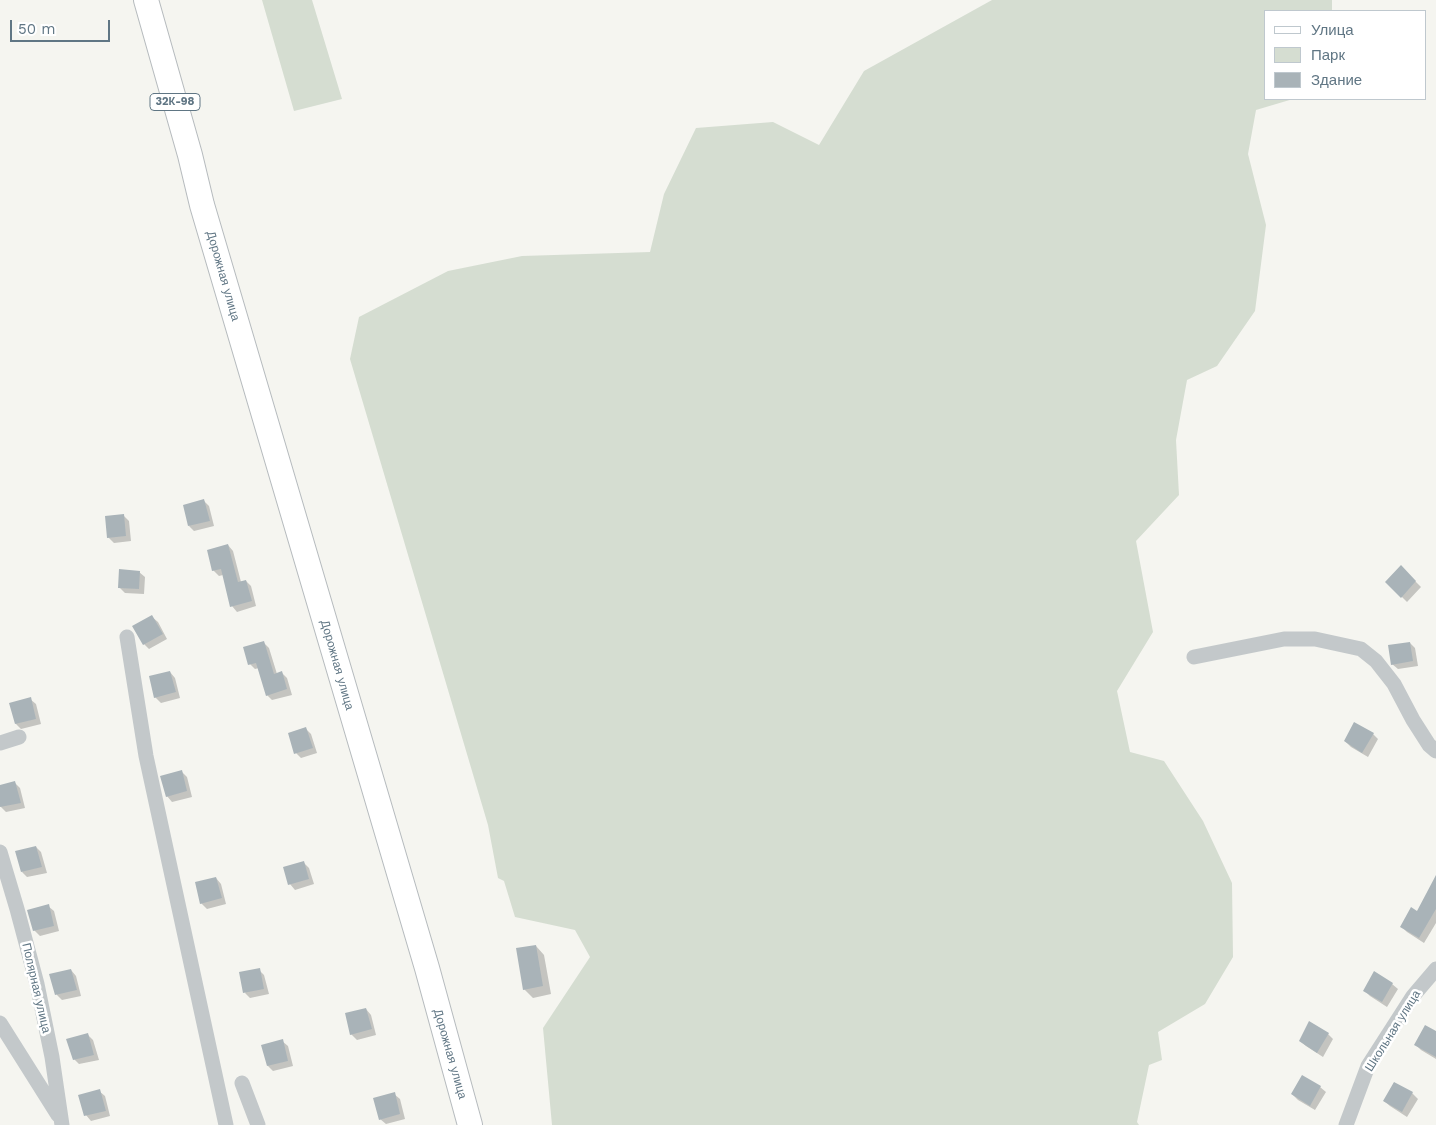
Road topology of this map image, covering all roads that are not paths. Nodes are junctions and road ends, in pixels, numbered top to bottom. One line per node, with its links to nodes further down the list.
1 (146, 0): 14 (main road, Дорожная улица / 32К-98)
2 (127, 637): 12 (street)
3 (1194, 657): 6 (street)
4 (19, 737): 5 (street)
5 (0, 743)
6 (1436, 751)
7 (0, 852): 11 (street, Полярная улица)
8 (1436, 969): 15 (street, Школьная улица)
9 (0, 1023): 11 (street)
10 (242, 1082): 13 (street)
11 (61, 1122)
12 (226, 1125)
13 (258, 1125)
14 (470, 1125)
15 (1346, 1125)

